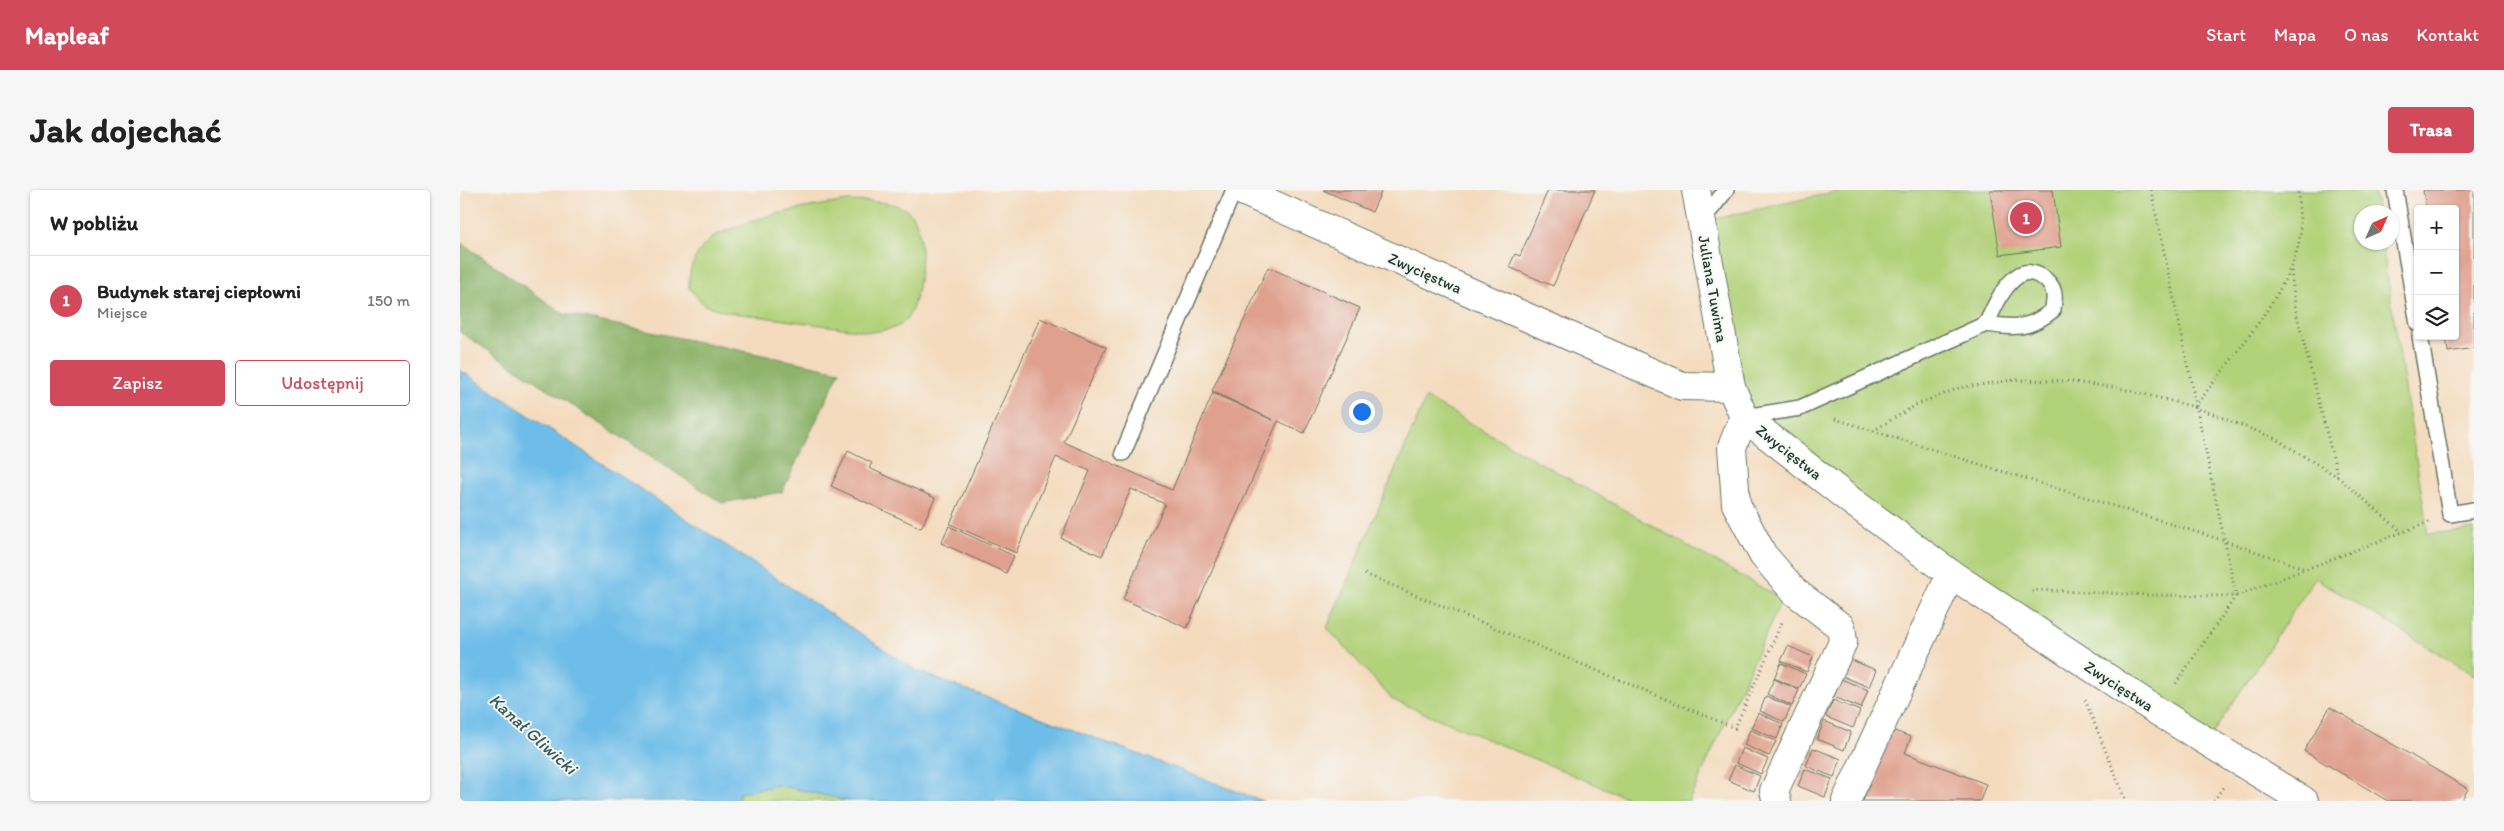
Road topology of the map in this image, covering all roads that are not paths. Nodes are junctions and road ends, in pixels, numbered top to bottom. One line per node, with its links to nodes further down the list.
1 (1234, 190): 12 (lane)
2 (1240, 190): 10 (street, Zwycięstwa)
3 (1696, 190): 6 (street, Juliana Tuwima)
4 (1726, 190): 6 (lane)
5 (2395, 190): 7 (lane)
6 (1701, 222): 10 (street, Juliana Tuwima)
7 (2414, 301)
8 (1986, 324): 8 (lane); 11 (lane)
9 (2421, 340): 13 (lane)
10 (1731, 387): 11 (street, Zwycięstwa)
11 (1744, 417): 14 (street, Zwycięstwa); 15 (street)
12 (1123, 453)
13 (2474, 510)
14 (1951, 574): 16 (street); 17 (street, Zwycięstwa)
15 (1777, 801)
16 (1846, 801)
17 (2304, 801)

